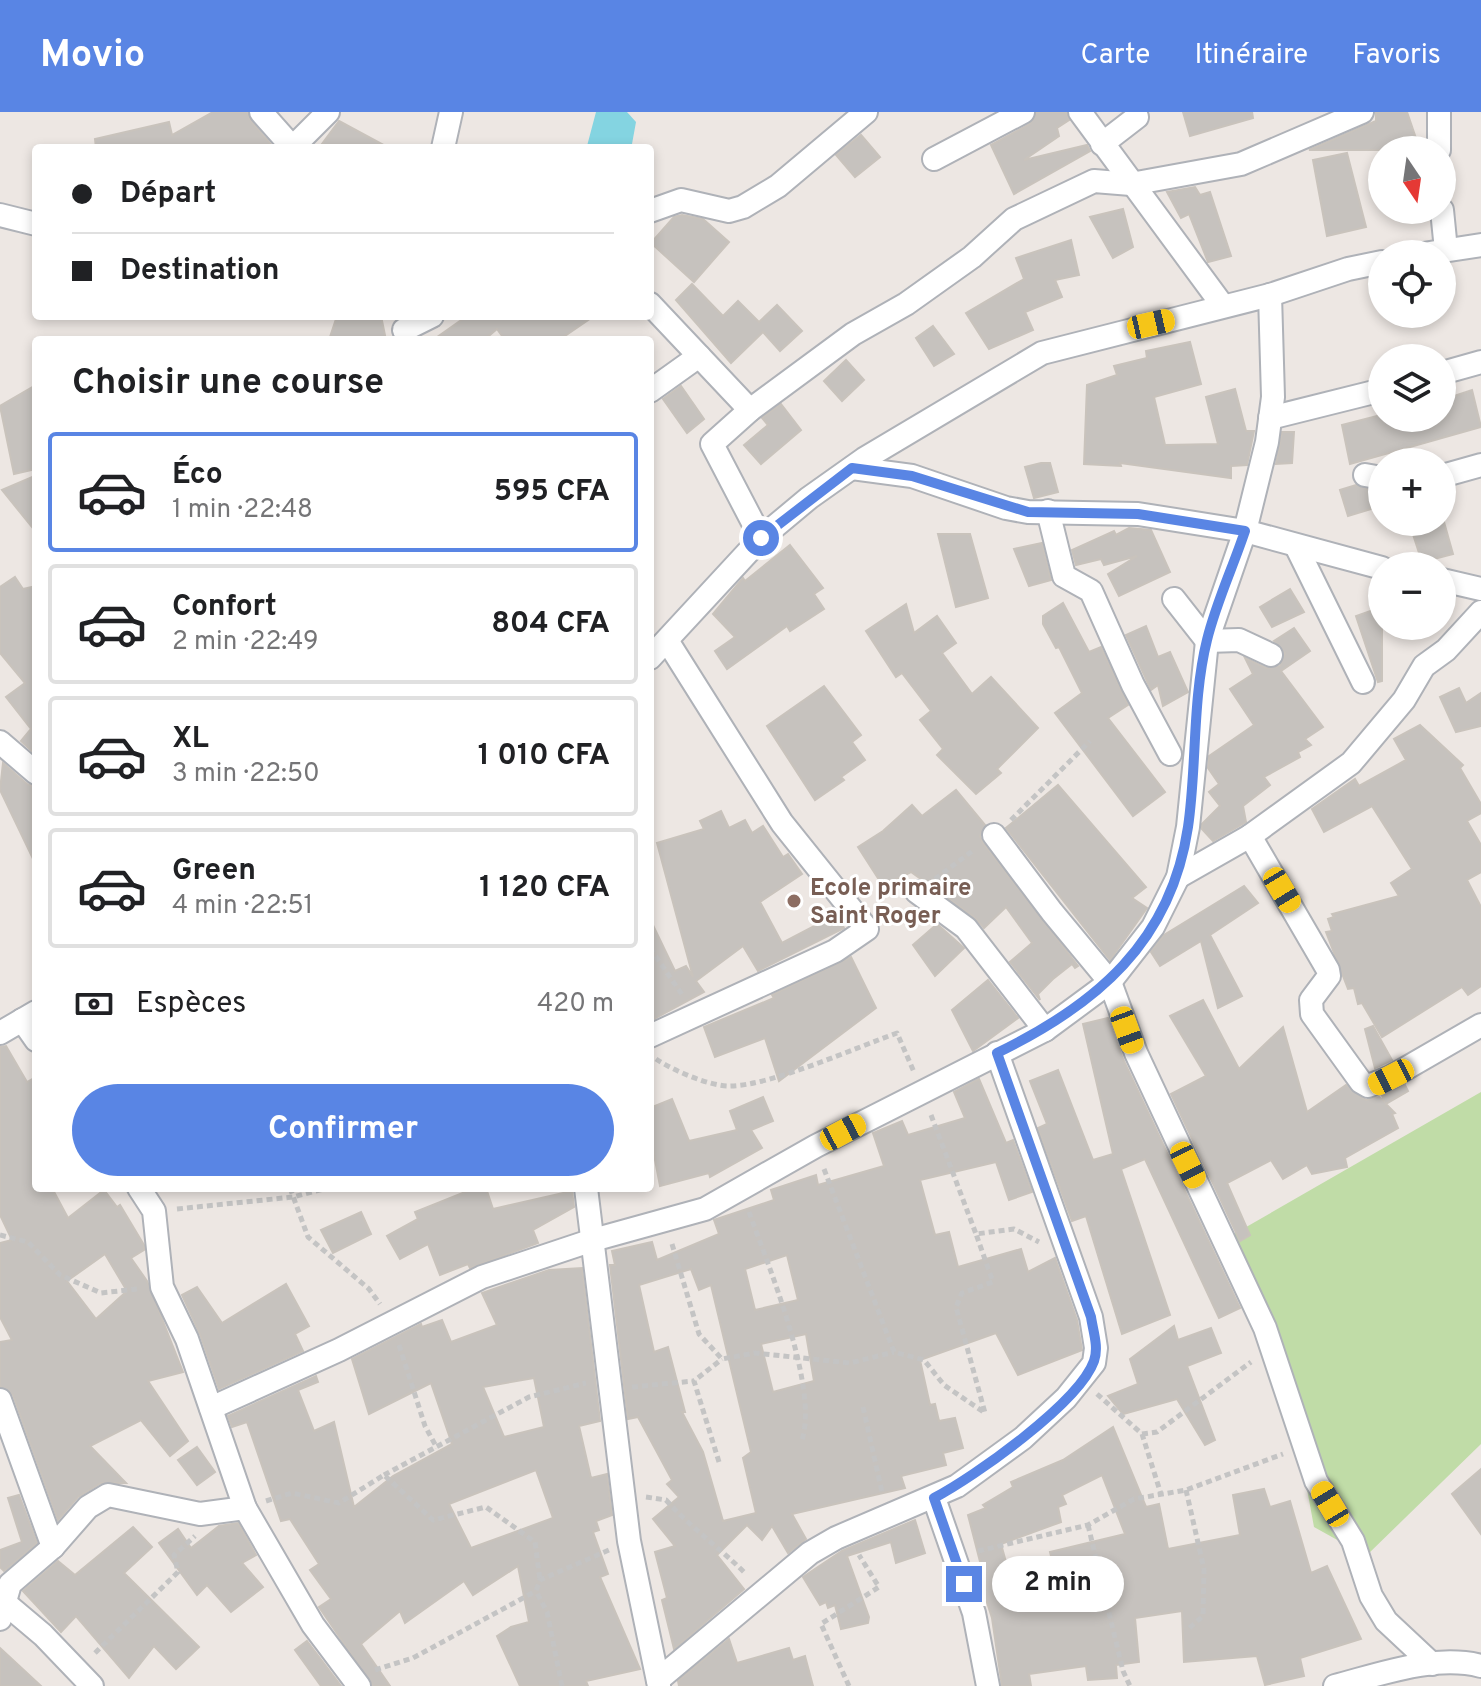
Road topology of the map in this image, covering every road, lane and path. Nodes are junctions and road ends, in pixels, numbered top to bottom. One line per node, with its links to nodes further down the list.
1 (261, 112): 12 (street)
2 (328, 112): 13 (street)
3 (451, 112): 14 (street)
4 (866, 112): 18 (street)
5 (1023, 112): 16 (street)
6 (1080, 112): 15 (street)
7 (1362, 112): 10 (street)
8 (1439, 112): 11 (street)
9 (1137, 117): 15 (street)
10 (1328, 118): 17 (street)
11 (1439, 136)
12 (289, 144)
13 (296, 144)
14 (444, 144)
15 (1102, 144): 17 (street)
16 (934, 159)
17 (1131, 184): 25 (street); 34 (street)
18 (654, 210)
19 (0, 215): 20 (street)
20 (32, 223)
21 (1481, 245): 22 (street)
22 (1456, 249)
23 (1368, 265): 24 (street)
24 (1270, 295): 25 (street); 35 (street)
25 (1223, 306): 37 (street)
26 (654, 308): 29 (street)
27 (423, 320): 28 (street)
28 (404, 329)
29 (699, 356): 32 (street); 34 (street)
30 (1481, 362): 31 (street)
31 (1456, 369)
32 (654, 388)
33 (1368, 394): 35 (street)
34 (750, 410): 41 (street)
35 (1270, 418): 40 (street)
36 (1481, 465): 38 (street)
37 (852, 468): 39 (street); 41 (street)
38 (1456, 472)
39 (1048, 511): 40 (street); 54 (street)
40 (1245, 531): 42 (street); 48 (street)
41 (761, 538): 49 (street)
42 (1296, 546): 43 (street); 52 (street)
43 (1368, 564)
44 (1456, 583): 45 (street)
45 (1479, 587)
46 (1174, 599): 48 (street)
47 (1481, 612): 57 (street)
48 (1207, 641): 51 (street); 58 (street)
49 (668, 642): 50 (street); 63 (street)
50 (654, 654)
51 (1271, 655)
52 (1363, 682)
53 (0, 742): 55 (street)
54 (1170, 754)
55 (32, 770)
56 (994, 835): 61 (street)
57 (1250, 836): 58 (street); 64 (street)
58 (1178, 877): 61 (street)
59 (917, 892): 65 (street)
60 (654, 954): 63 (path)
61 (1110, 982): 65 (street); 83 (street)
62 (29, 1016): 66 (street)
63 (697, 1017): 67 (street)
64 (1481, 1025)
65 (1045, 1030): 68 (street)
66 (0, 1033)
67 (654, 1034)
68 (997, 1053): 70 (street); 81 (street)
69 (654, 1058): 70 (path)
70 (922, 1091): 71 (street); 78 (path)
71 (816, 1146): 72 (street); 84 (path)
72 (740, 1189): 77 (street); 85 (path)
73 (142, 1192): 76 (street)
74 (312, 1192): 76 (path)
75 (587, 1192): 80 (street)
76 (154, 1211): 82 (street)
77 (665, 1220): 80 (street); 86 (path)
78 (976, 1234): 81 (path); 84 (path)
79 (0, 1235): 82 (path)
80 (593, 1240): 89 (street); 92 (street)
81 (1069, 1257): 87 (street)
82 (162, 1287): 92 (street)
83 (1271, 1347): 93 (path); 95 (street)
84 (894, 1352): 85 (path)
85 (797, 1358): 86 (path); 94 (path)
86 (722, 1359): 88 (path)
87 (1083, 1376): 93 (path); 103 (street)
88 (694, 1381): 89 (path); 97 (path)
89 (610, 1383): 99 (path); 101 (street)
90 (0, 1400): 96 (street)
91 (863, 1407): 106 (path)
92 (211, 1408): 104 (street)
93 (1142, 1434): 102 (path)
94 (802, 1440)
95 (1304, 1446): 100 (path); 117 (street)
96 (23, 1459): 98 (street); 110 (street)
97 (719, 1462)
98 (0, 1464)
99 (384, 1475): 104 (path); 112 (path)
100 (1186, 1490): 102 (path); 116 (path)
101 (623, 1494): 109 (street); 114 (path)
102 (1161, 1494): 107 (path)
103 (934, 1498): 106 (street); 111 (street)
104 (245, 1508): 105 (street); 120 (street)
105 (200, 1514): 110 (street); 119 (path)
106 (887, 1516): 108 (street)
107 (1088, 1525): 111 (path); 125 (path)
108 (846, 1533): 114 (street); 123 (path)
109 (629, 1541): 112 (path); 121 (street)
110 (53, 1547): 115 (street)
111 (954, 1555): 124 (street)
112 (540, 1580): 113 (path)
113 (536, 1591): 120 (path); 122 (path)
114 (764, 1592): 121 (street)
115 (3, 1611): 119 (street)
116 (1188, 1629)
117 (1432, 1664): 118 (street); 126 (street)
118 (1481, 1666)
119 (84, 1678)
120 (356, 1682)
121 (659, 1683)
122 (562, 1686)
123 (849, 1686)
124 (988, 1686)
125 (1130, 1686)
126 (1335, 1686)

